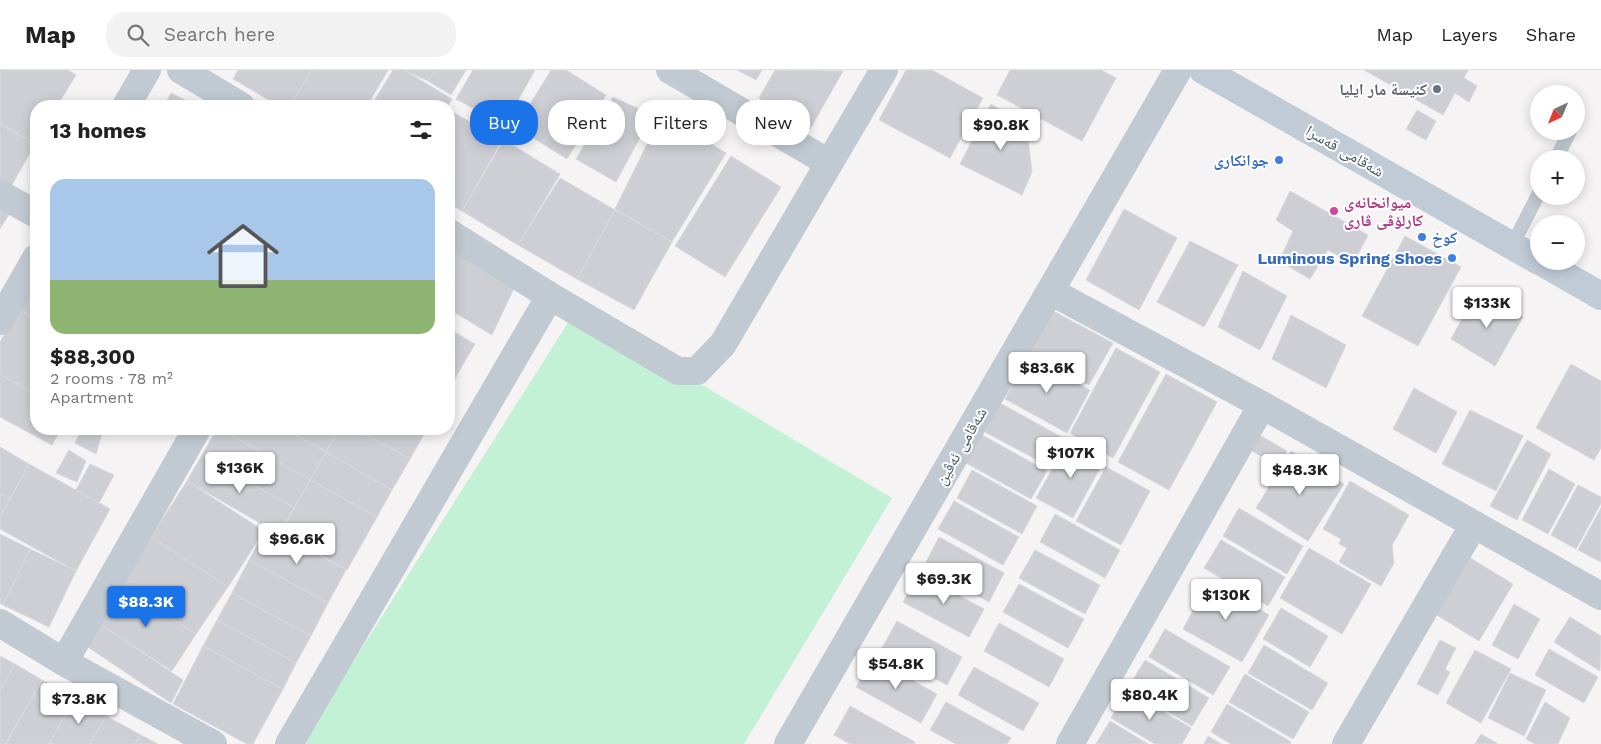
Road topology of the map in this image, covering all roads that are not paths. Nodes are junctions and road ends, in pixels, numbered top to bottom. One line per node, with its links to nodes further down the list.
1 (147, 70): 7 (street)
2 (181, 70): 8 (street)
3 (670, 70): 9 (street)
4 (884, 70): 9 (street)
5 (1178, 70): 18 (street, شەقامی ئەڤین)
6 (1203, 70): 14 (street, شەقامی قەسرا)
7 (130, 100)
8 (231, 100)
9 (829, 163): 19 (street)
10 (0, 194): 12 (street)
11 (1533, 205): 14 (lane)
12 (30, 211)
13 (455, 237): 19 (street)
14 (1512, 246): 15 (street, شەقامی قەسرا)
15 (1530, 256)
16 (30, 268): 21 (street)
17 (1555, 270): 20 (street, شەقامی قەسرا)
18 (1050, 291): 22 (street); 30 (street, شەقامی ئەڤین)
19 (550, 296): 29 (street)
20 (1601, 296)
21 (0, 320)
22 (1262, 405): 24 (street); 31 (street)
23 (194, 435): 27 (street)
24 (1474, 524): 25 (street); 32 (street)
25 (1601, 596)
26 (0, 623): 27 (street)
27 (64, 662): 28 (street)
28 (213, 744)
29 (288, 744)
30 (788, 744)
31 (1070, 744)
32 (1346, 744)

